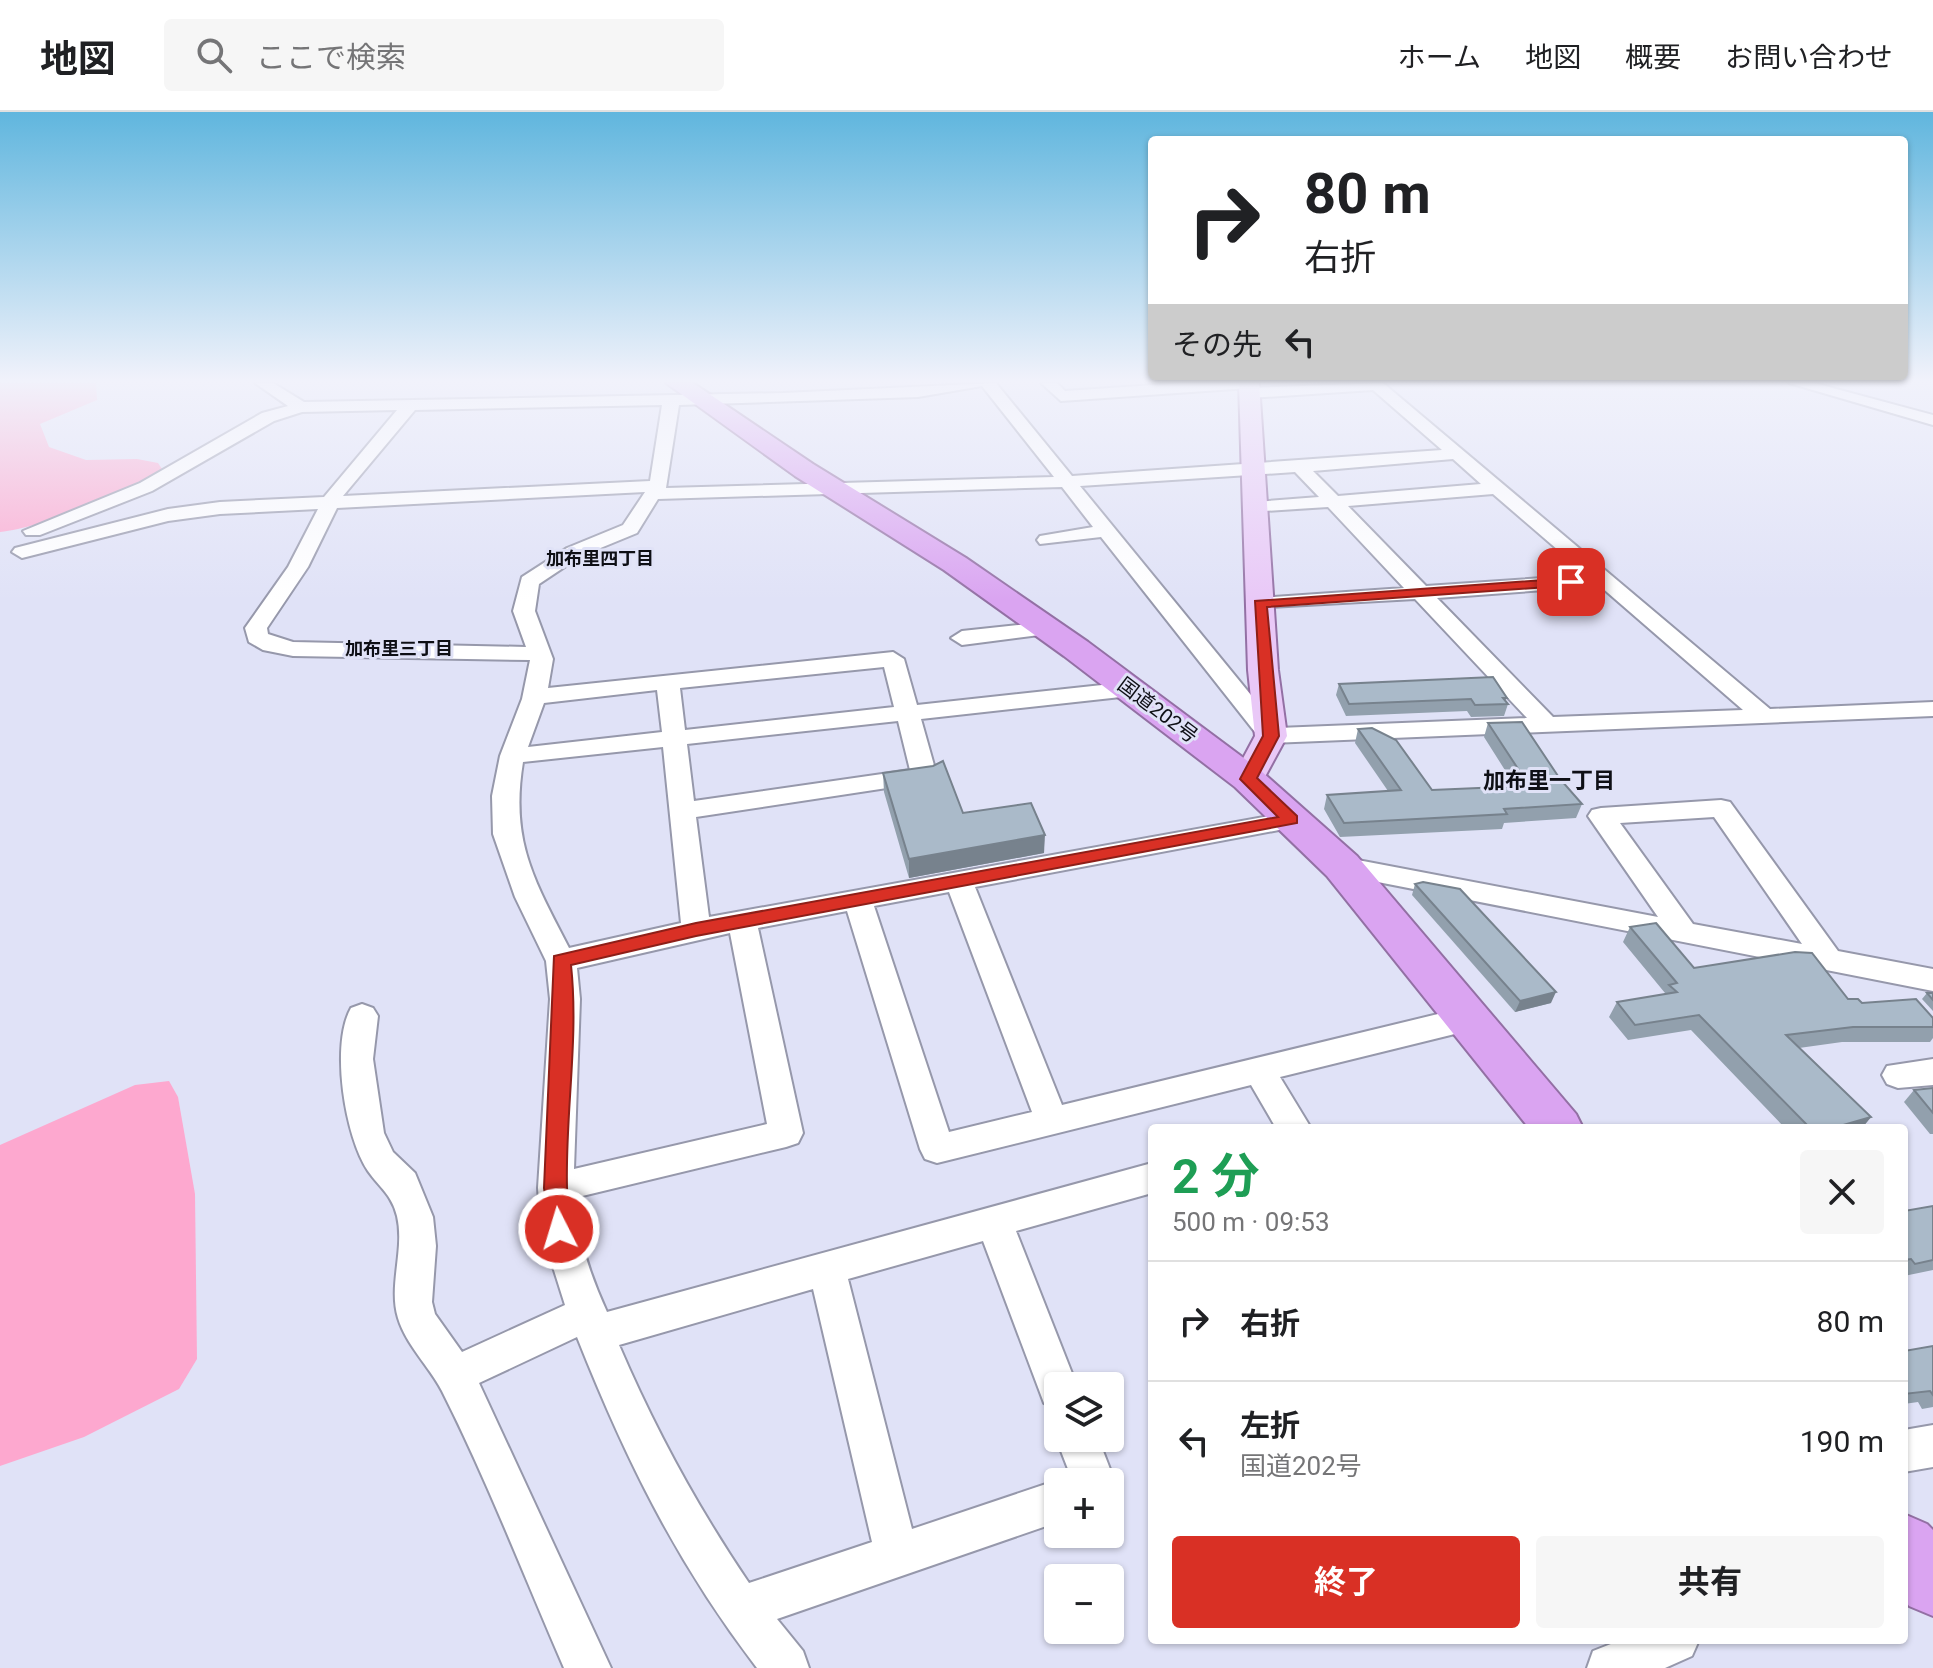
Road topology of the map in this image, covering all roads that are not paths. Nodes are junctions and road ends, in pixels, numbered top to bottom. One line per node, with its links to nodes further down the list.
1 (201, 456): 18 (street)
2 (368, 456): 16 (street)
3 (666, 456): 13 (street)
4 (781, 456): 14 (highway, 国道202号)
5 (1044, 456): 11 (street)
6 (1255, 456): 10 (main road)
7 (1437, 456): 9 (street)
8 (1458, 456): 12 (street)
9 (1300, 467): 10 (street); 15 (street)
10 (1256, 470): 11 (street); 17 (main road)
11 (1065, 482): 14 (street); 19 (street)
12 (1495, 488): 15 (street); 22 (street)
13 (656, 490): 14 (street); 16 (street); 27 (street)
14 (839, 492): 25 (highway, 国道202号)
15 (1333, 501): 17 (street); 23 (street)
16 (328, 503): 21 (street); 27 (street)
17 (1255, 508): 24 (main road)
18 (33, 531)
19 (1104, 531): 20 (street); 35 (street)
20 (1047, 540)
21 (22, 552)
22 (1601, 580): 23 (street); 32 (street)
23 (1418, 592): 24 (street); 34 (street)
24 (1260, 604): 35 (main road)
25 (1047, 628): 26 (street); 29 (highway, 国道202号)
26 (962, 638)
27 (541, 654): 30 (street)
28 (668, 682): 30 (street); 33 (street); 36 (street)
29 (1130, 689): 33 (street); 38 (highway, 国道202号)
30 (534, 699): 37 (street)
31 (1933, 709): 32 (street)
32 (1757, 710): 34 (street)
33 (909, 713): 36 (street); 39 (street)
34 (1541, 719): 35 (street)
35 (1271, 736): 38 (main road)
36 (673, 739): 37 (street); 39 (street)
37 (512, 756): 47 (street)
38 (1248, 779): 40 (highway, 国道202号)
39 (683, 811): 45 (street)
40 (1291, 820): 41 (highway, 国道202号); 42 (street)
41 (1342, 866): 46 (street); 51 (highway, 国道202号)
42 (959, 882): 43 (street); 55 (street)
43 (858, 900): 44 (street); 55 (street)
44 (742, 921): 45 (street); 59 (street)
45 (696, 929): 47 (street)
46 (1685, 934): 48 (street); 48 (street)
47 (561, 961): 59 (street)
48 (1830, 962): 49 (street)
49 (1933, 980)
50 (362, 1016): 64 (street)
51 (1471, 1018): 52 (street); 57 (highway, 国道202号)
52 (1259, 1070): 55 (street); 56 (street)
53 (1933, 1072): 54 (street)
54 (1898, 1075)
55 (1052, 1121)
56 (1292, 1124)
57 (1555, 1124)
58 (1148, 1181): 60 (street)
59 (556, 1188): 62 (street)
60 (994, 1222): 61 (street); 63 (street)
61 (827, 1268): 62 (street); 69 (street)
62 (592, 1323): 64 (street); 71 (street)
63 (1051, 1372)
64 (455, 1375): 73 (street)
65 (1933, 1446): 66 (street)
66 (1908, 1450)
67 (1044, 1506): 69 (street)
68 (1908, 1552): 70 (highway)
69 (897, 1556): 71 (street)
70 (1933, 1582)
71 (740, 1609): 74 (street)
72 (1667, 1644): 75 (street)
73 (588, 1668)
74 (786, 1668)
75 (1610, 1668)

